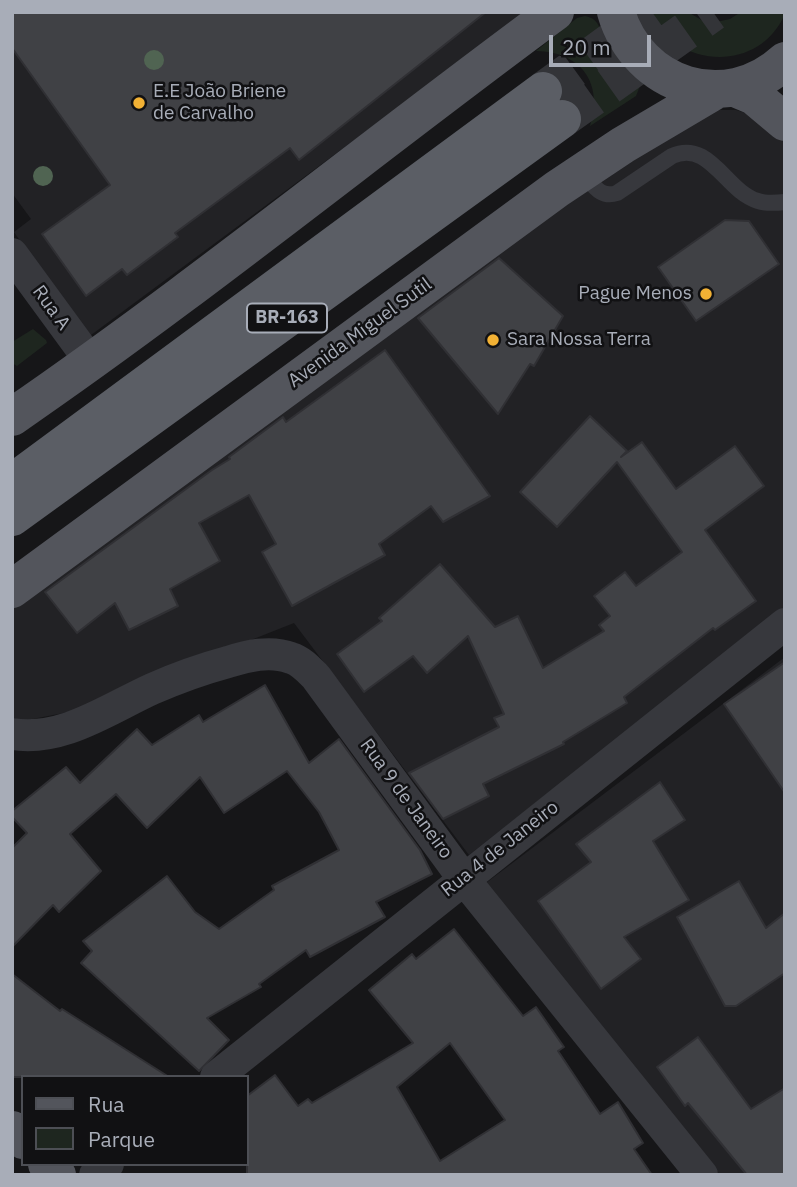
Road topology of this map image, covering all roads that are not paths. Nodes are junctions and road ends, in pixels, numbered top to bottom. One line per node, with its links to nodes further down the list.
1 (555, 12): 9 (main road)
2 (616, 12): 4 (main road)
3 (785, 61): 4 (main road, Avenida Miguel Sutil)
4 (725, 89): 5 (main road); 6 (main road, Avenida Miguel Sutil)
5 (785, 122)
6 (582, 172): 7 (lane); 13 (main road, Avenida Miguel Sutil)
7 (785, 202)
8 (12, 254): 9 (street, Rua A)
9 (91, 362): 10 (main road)
10 (16, 410)
11 (12, 483): 12 (highway, BR-163)
12 (12, 517)
13 (12, 589)
14 (785, 624): 16 (street, Rua 4 de Janeiro)
15 (12, 734): 16 (street, Rua 9 de Janeiro)
16 (463, 878): 17 (street, Rua 4 de Janeiro); 18 (street, Rua 9 de Janeiro)
17 (218, 1075)
18 (702, 1175)

